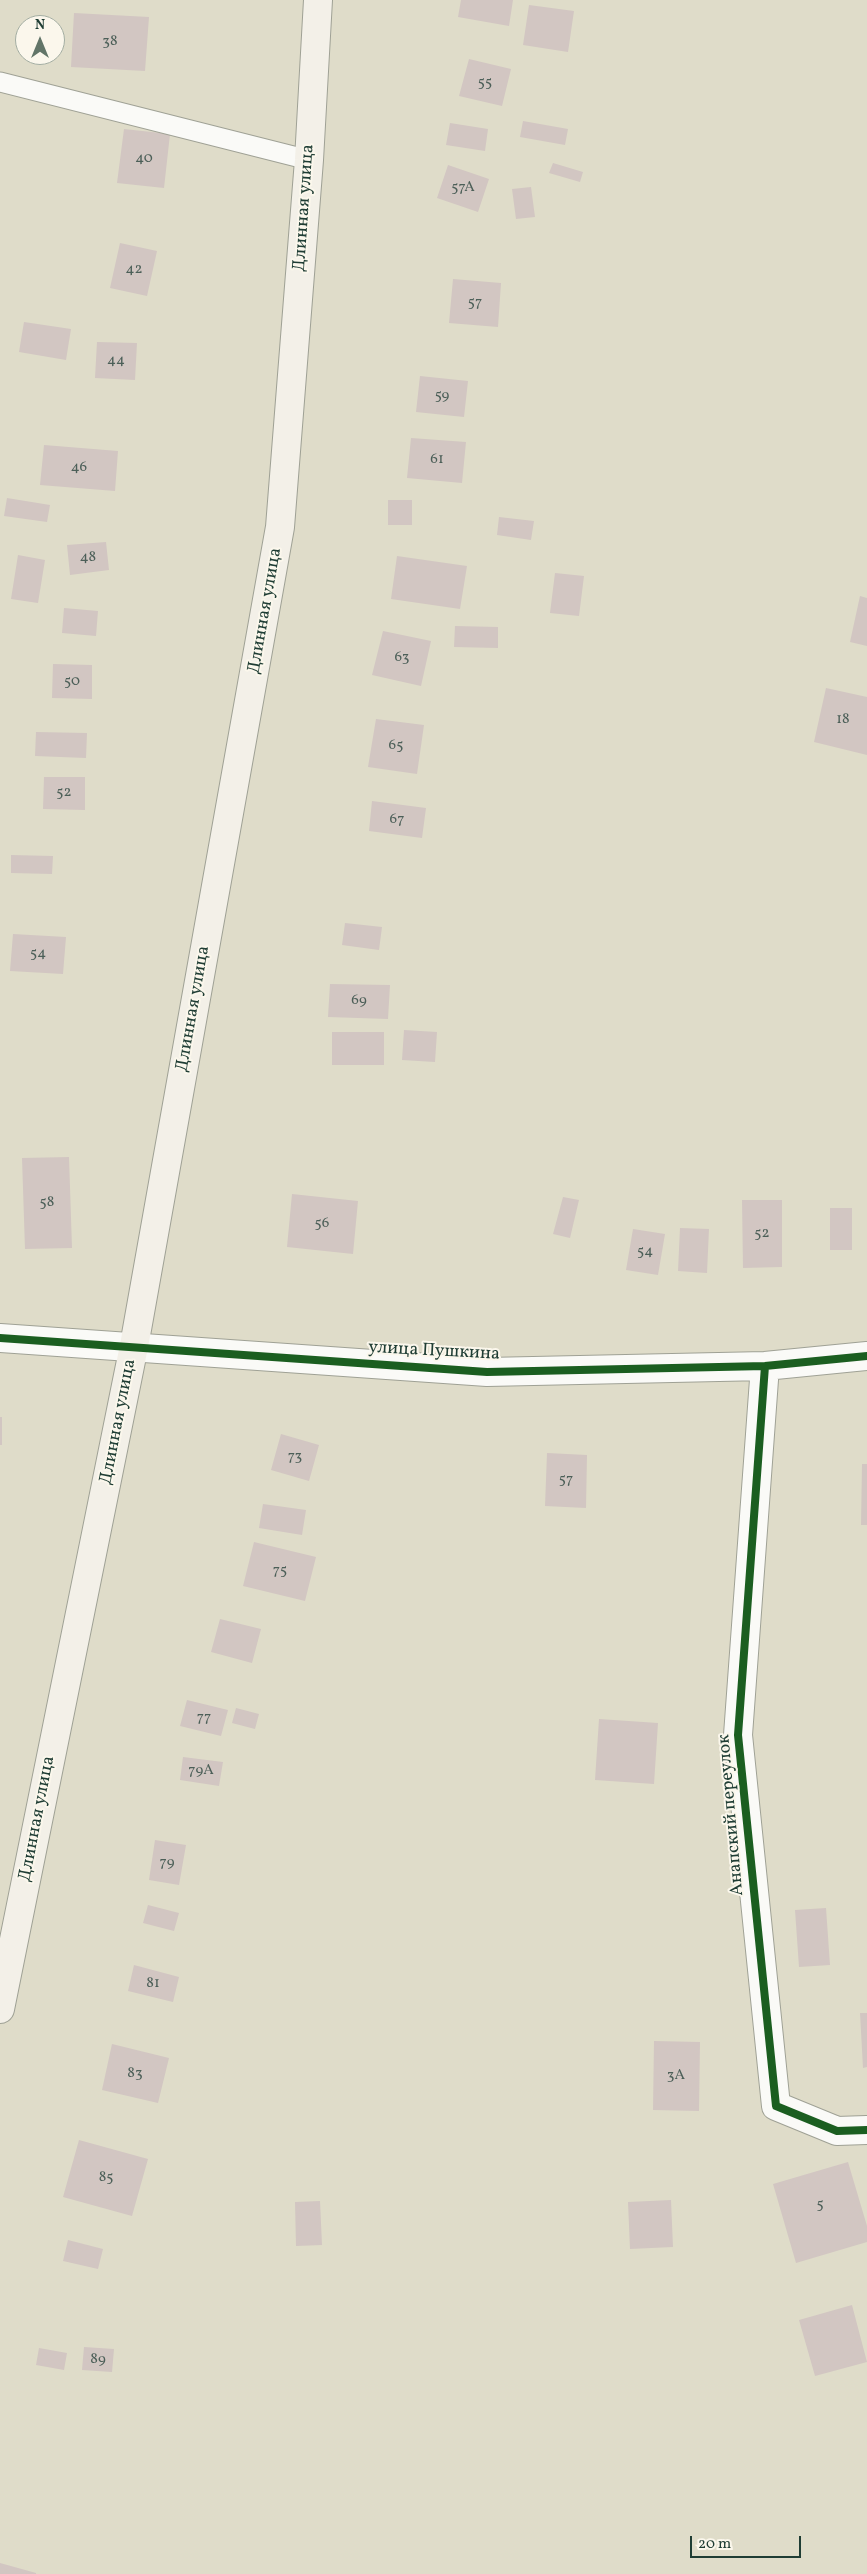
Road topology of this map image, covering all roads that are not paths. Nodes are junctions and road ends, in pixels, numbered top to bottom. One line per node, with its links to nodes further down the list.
1 (318, 0): 3 (main road, Длинная улица)
2 (0, 82): 3 (lane)
3 (309, 160): 5 (main road, Длинная улица)
4 (0, 1338): 5 (street, улица Пушкина)
5 (134, 1346): 7 (street, улица Пушкина); 8 (main road, Длинная улица)
6 (867, 1356): 7 (street, улица Пушкина)
7 (765, 1366): 9 (street, Анапский переулок)
8 (0, 2009)
9 (867, 2130)

